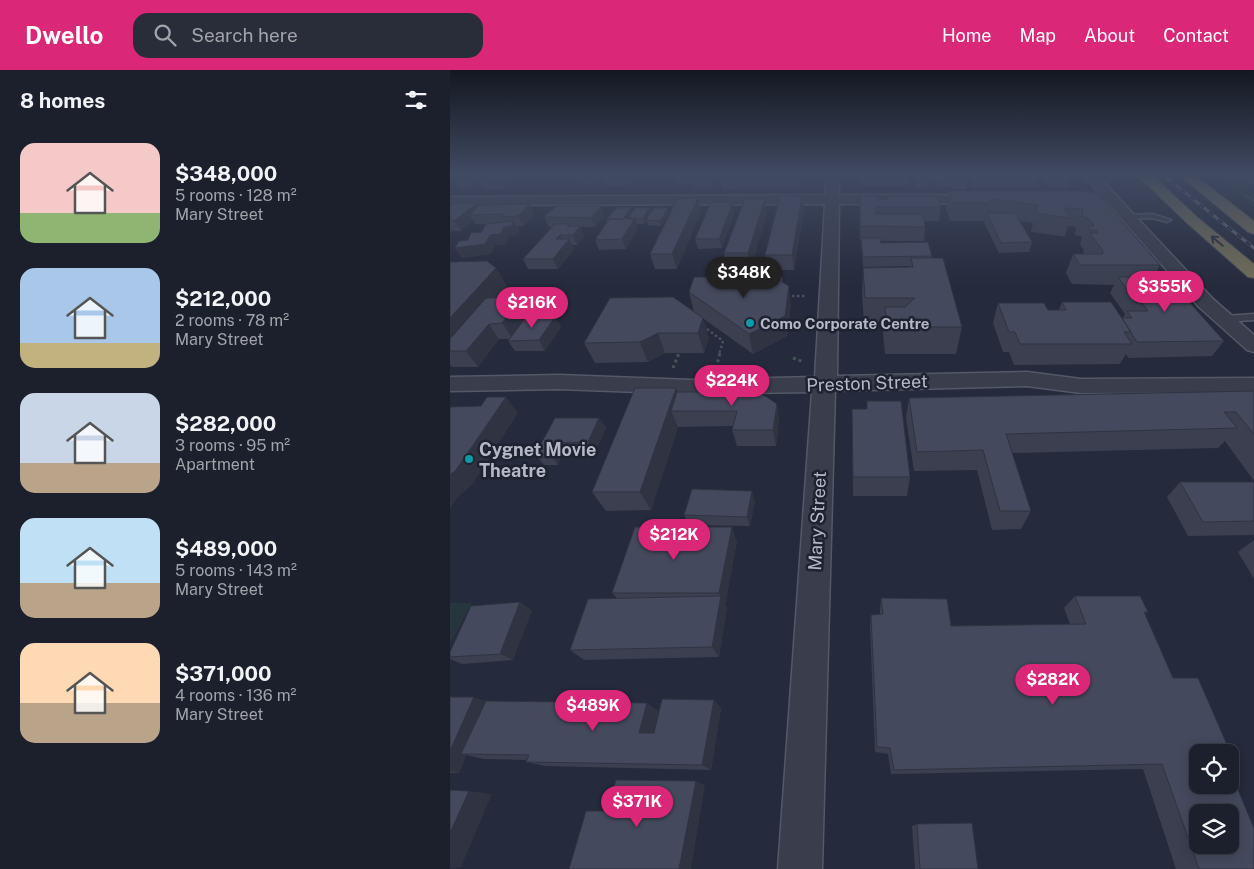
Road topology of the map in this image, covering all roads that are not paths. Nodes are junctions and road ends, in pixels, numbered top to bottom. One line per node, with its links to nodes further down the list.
1 (832, 211): 13 (street, Mary Street)
2 (1124, 211): 5 (street)
3 (1183, 211): 8 (highway, one-way to 3)
4 (1233, 211): 7 (highway)
5 (1129, 217): 6 (lane); 10 (street)
6 (1167, 220)
7 (1254, 228)
8 (1254, 273)
9 (1254, 317): 10 (lane)
10 (1225, 319): 11 (street)
11 (1254, 346)
12 (450, 384): 13 (street, Preston Street)
13 (825, 385): 14 (street, Preston Street); 15 (street, Mary Street)
14 (1254, 386)
15 (800, 869)

